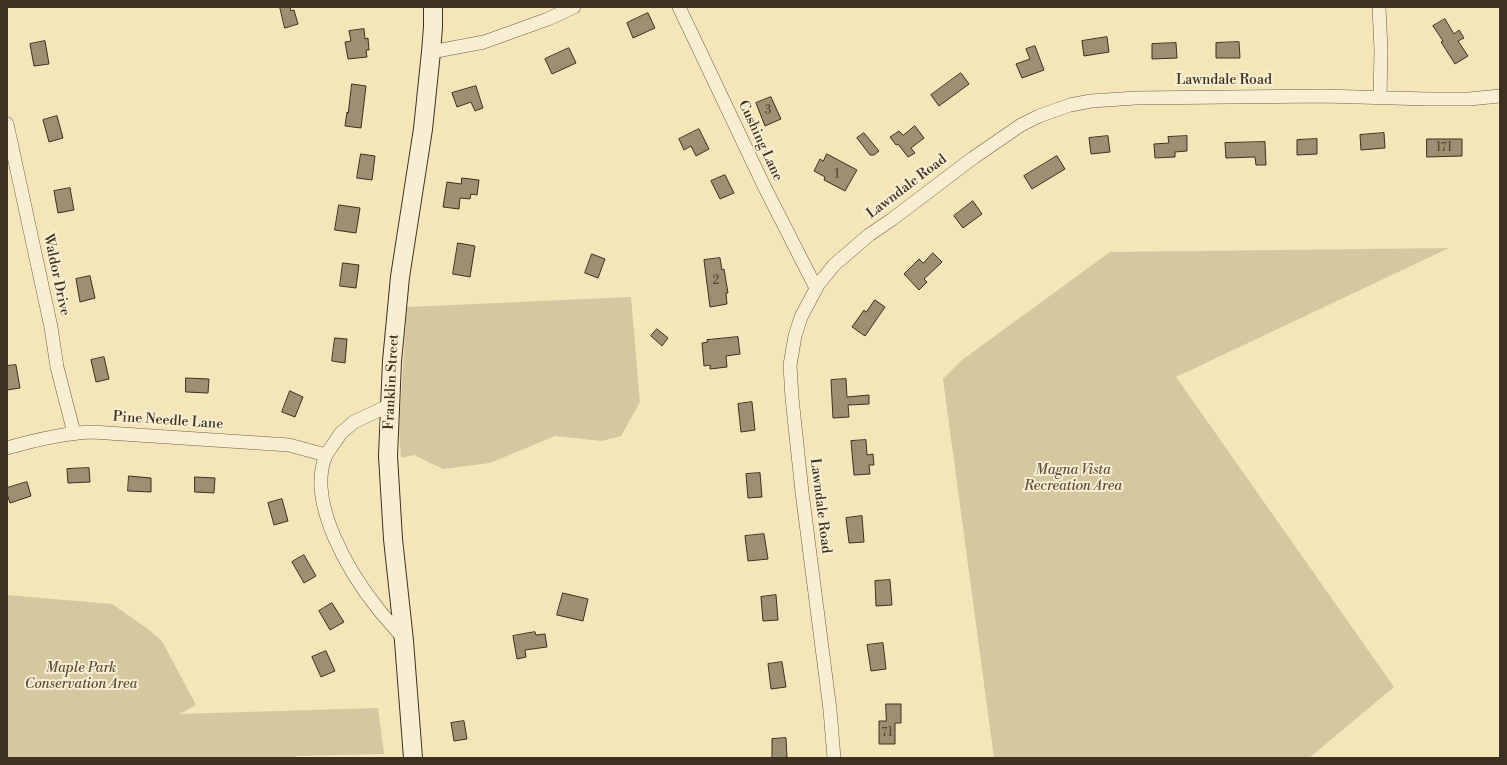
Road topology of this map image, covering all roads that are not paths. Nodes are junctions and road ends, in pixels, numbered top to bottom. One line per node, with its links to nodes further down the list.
1 (433, 7): 5 (street, Franklin Street)
2 (574, 7): 5 (street)
3 (678, 7): 9 (street, Cushing Lane)
4 (1379, 7): 7 (street)
5 (431, 52): 10 (street, Franklin Street)
6 (1500, 96): 7 (street, Lawndale Road)
7 (1380, 97): 9 (street, Lawndale Road)
8 (7, 124): 11 (street, Waldor Drive)
9 (816, 288): 16 (street, Lawndale Road)
10 (390, 405): 13 (street); 14 (street, Franklin Street)
11 (74, 433): 12 (street, Pine Needle Lane); 13 (street, Pine Needle Lane)
12 (7, 448)
13 (326, 455): 14 (street)
14 (403, 638): 15 (street, Franklin Street)
15 (413, 758)
16 (834, 758)

